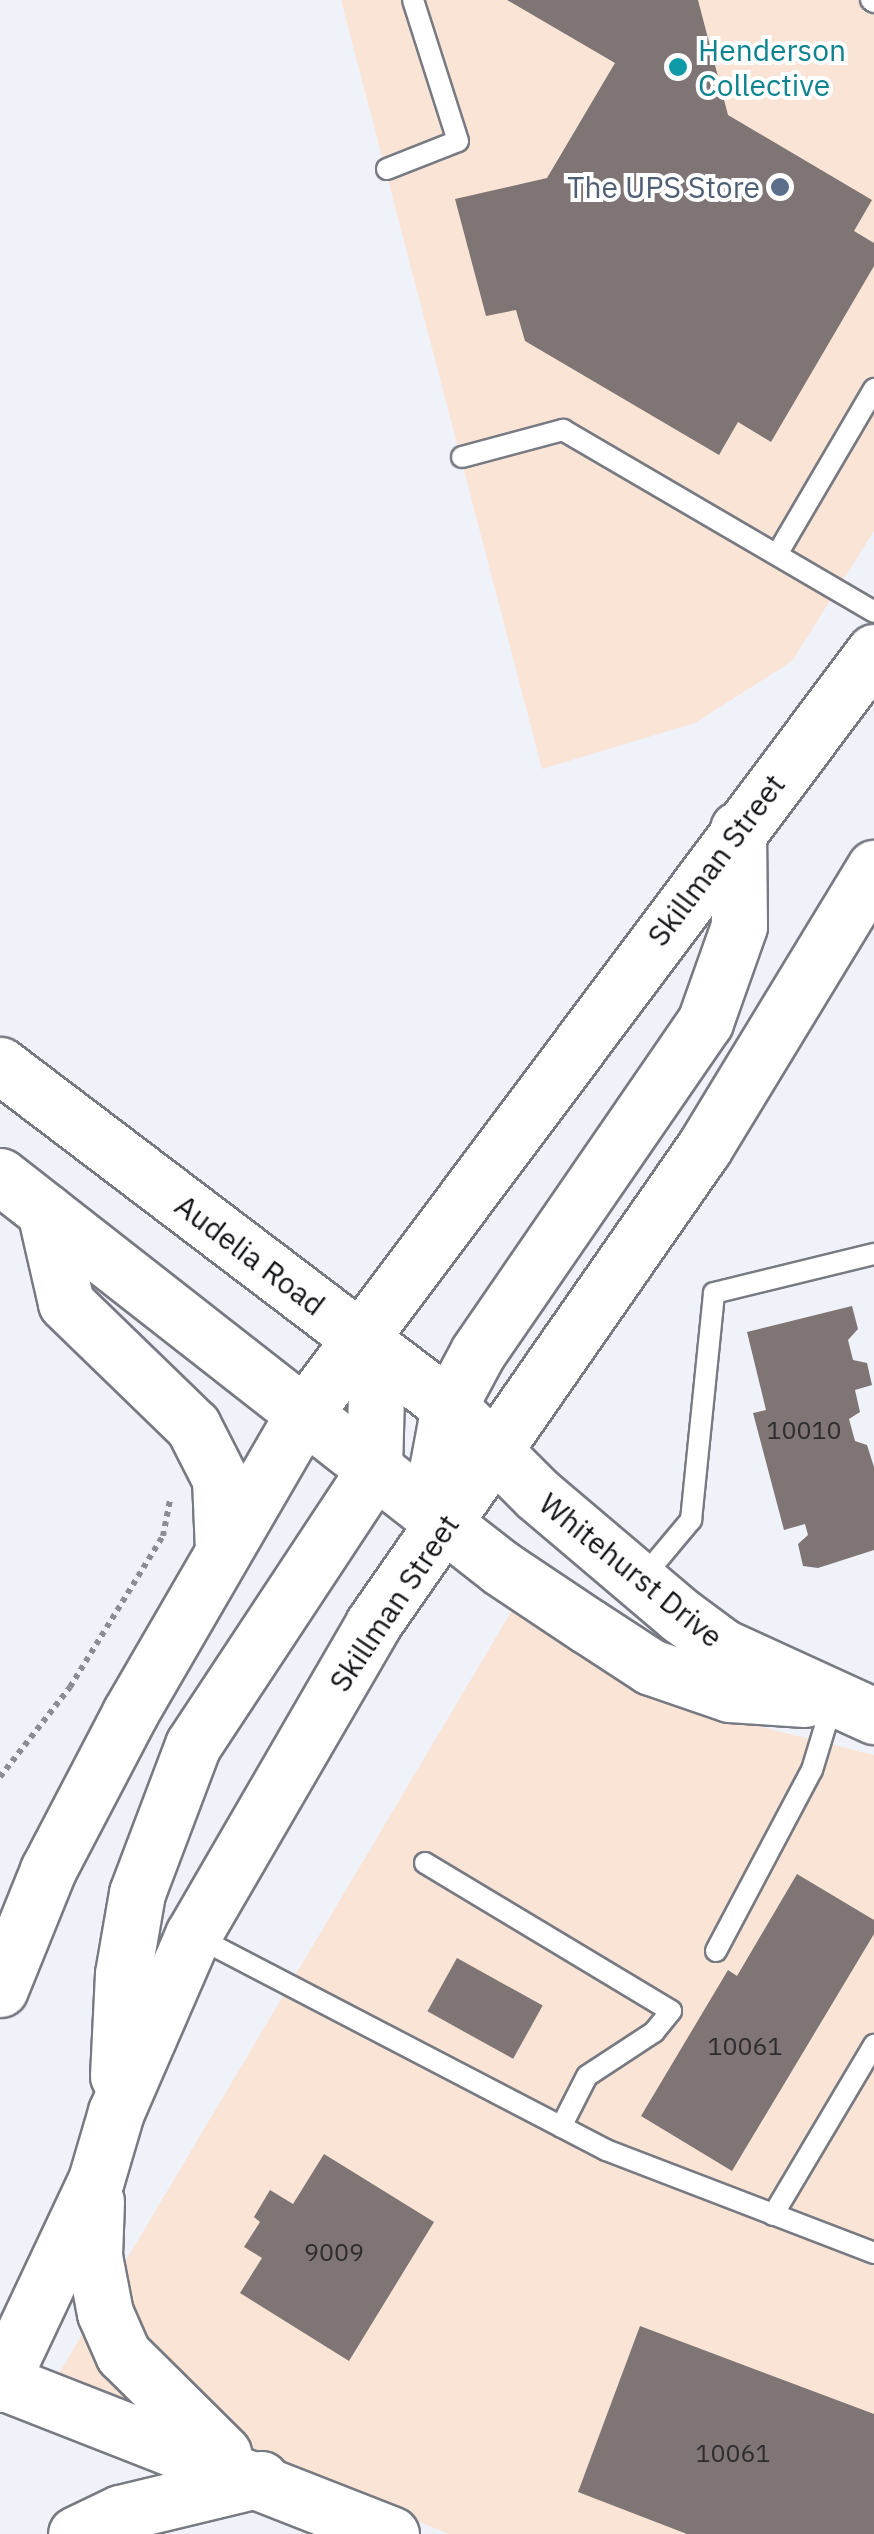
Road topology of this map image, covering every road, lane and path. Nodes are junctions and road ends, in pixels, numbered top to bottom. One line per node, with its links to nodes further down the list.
1 (413, 0): 2 (lane)
2 (387, 169)
3 (874, 389): 5 (lane)
4 (462, 457): 5 (lane)
5 (779, 551): 6 (lane)
6 (874, 612)
7 (874, 652): 8 (main road, Skillman Street)
8 (738, 830): 14 (main road, Skillman Street); 15 (main road)
9 (874, 868): 17 (main road, Skillman Street)
10 (0, 1065): 14 (main road, Audelia Road)
11 (0, 1176): 12 (main road)
12 (45, 1211): 16 (main road); 21 (main road)
13 (874, 1254): 22 (lane)
14 (359, 1338): 15 (main road, Audelia Road); 16 (main road, Skillman Street); 18 (main road)
15 (449, 1406): 17 (main road, Audelia Road); 20 (main road)
16 (303, 1415): 18 (main road); 21 (main road, Skillman Street)
17 (492, 1453): 20 (main road, Skillman Street); 22 (main road, Whitehurst Drive)
18 (374, 1470): 20 (main road); 30 (main road)
19 (171, 1497): 24 (path)
20 (446, 1526): 23 (main road, Whitehurst Drive); 26 (main road, Skillman Street)
21 (223, 1550): 28 (main road, Skillman Street)
22 (639, 1582): 23 (main road, Whitehurst Drive)
23 (853, 1708): 27 (lane)
24 (0, 1777)
25 (426, 1862): 31 (lane)
26 (193, 1935): 30 (main road, Skillman Street); 31 (lane)
27 (716, 1952)
28 (0, 1989)
29 (874, 2045): 33 (lane)
30 (116, 2112): 32 (main road, Skillman Street)
31 (562, 2127): 33 (lane)
32 (96, 2180): 35 (main road, Skillman Street); 36 (main road)
33 (772, 2214): 34 (lane)
34 (874, 2254)
35 (0, 2382): 36 (main road)
36 (252, 2476): 37 (main road); 38 (main road)
37 (76, 2534)
38 (391, 2534)

